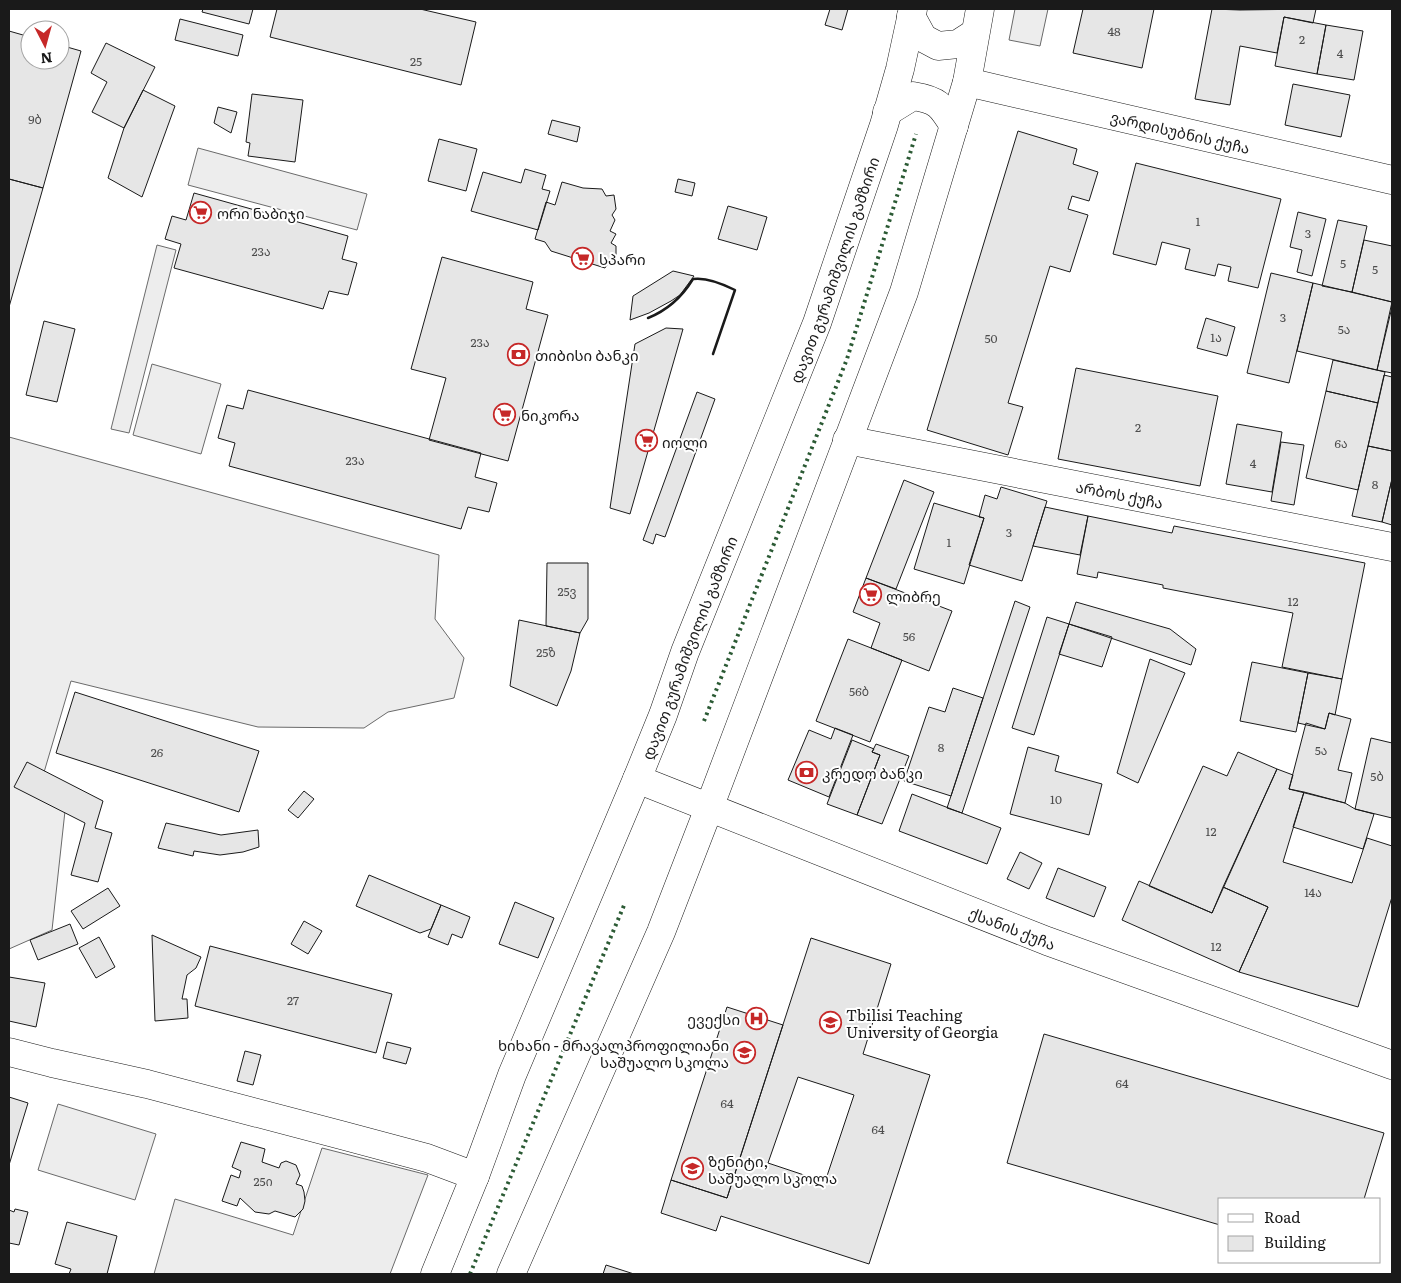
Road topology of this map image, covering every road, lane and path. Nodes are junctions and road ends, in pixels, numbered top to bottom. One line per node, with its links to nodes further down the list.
1 (912, 12): 2 (main road); 4 (main road, დავით გურამიშვილის გამზირი)
2 (978, 21): 3 (main road)
3 (967, 82): 5 (main road); 6 (main road, ვარდისუბნის ქუჩა)
4 (887, 112): 5 (main road); 9 (main road, დავით გურამიშვილის გამზირი)
5 (954, 126): 7 (main road)
6 (1392, 180)
7 (847, 440): 8 (main road, არბოს ქუჩა); 10 (main road)
8 (1392, 548)
9 (637, 779): 10 (main road, ქსანის ქუჩა); 13 (main road, დავით გურამიშვილის გამზირი)
10 (709, 808): 12 (main road, ქსანის ქუჩა); 15 (main road)
11 (9, 1052): 13 (main road)
12 (1392, 1065)
13 (475, 1176): 14 (main road, დავით გურამიშვილის გამზირი)
14 (435, 1274)
15 (511, 1274)

